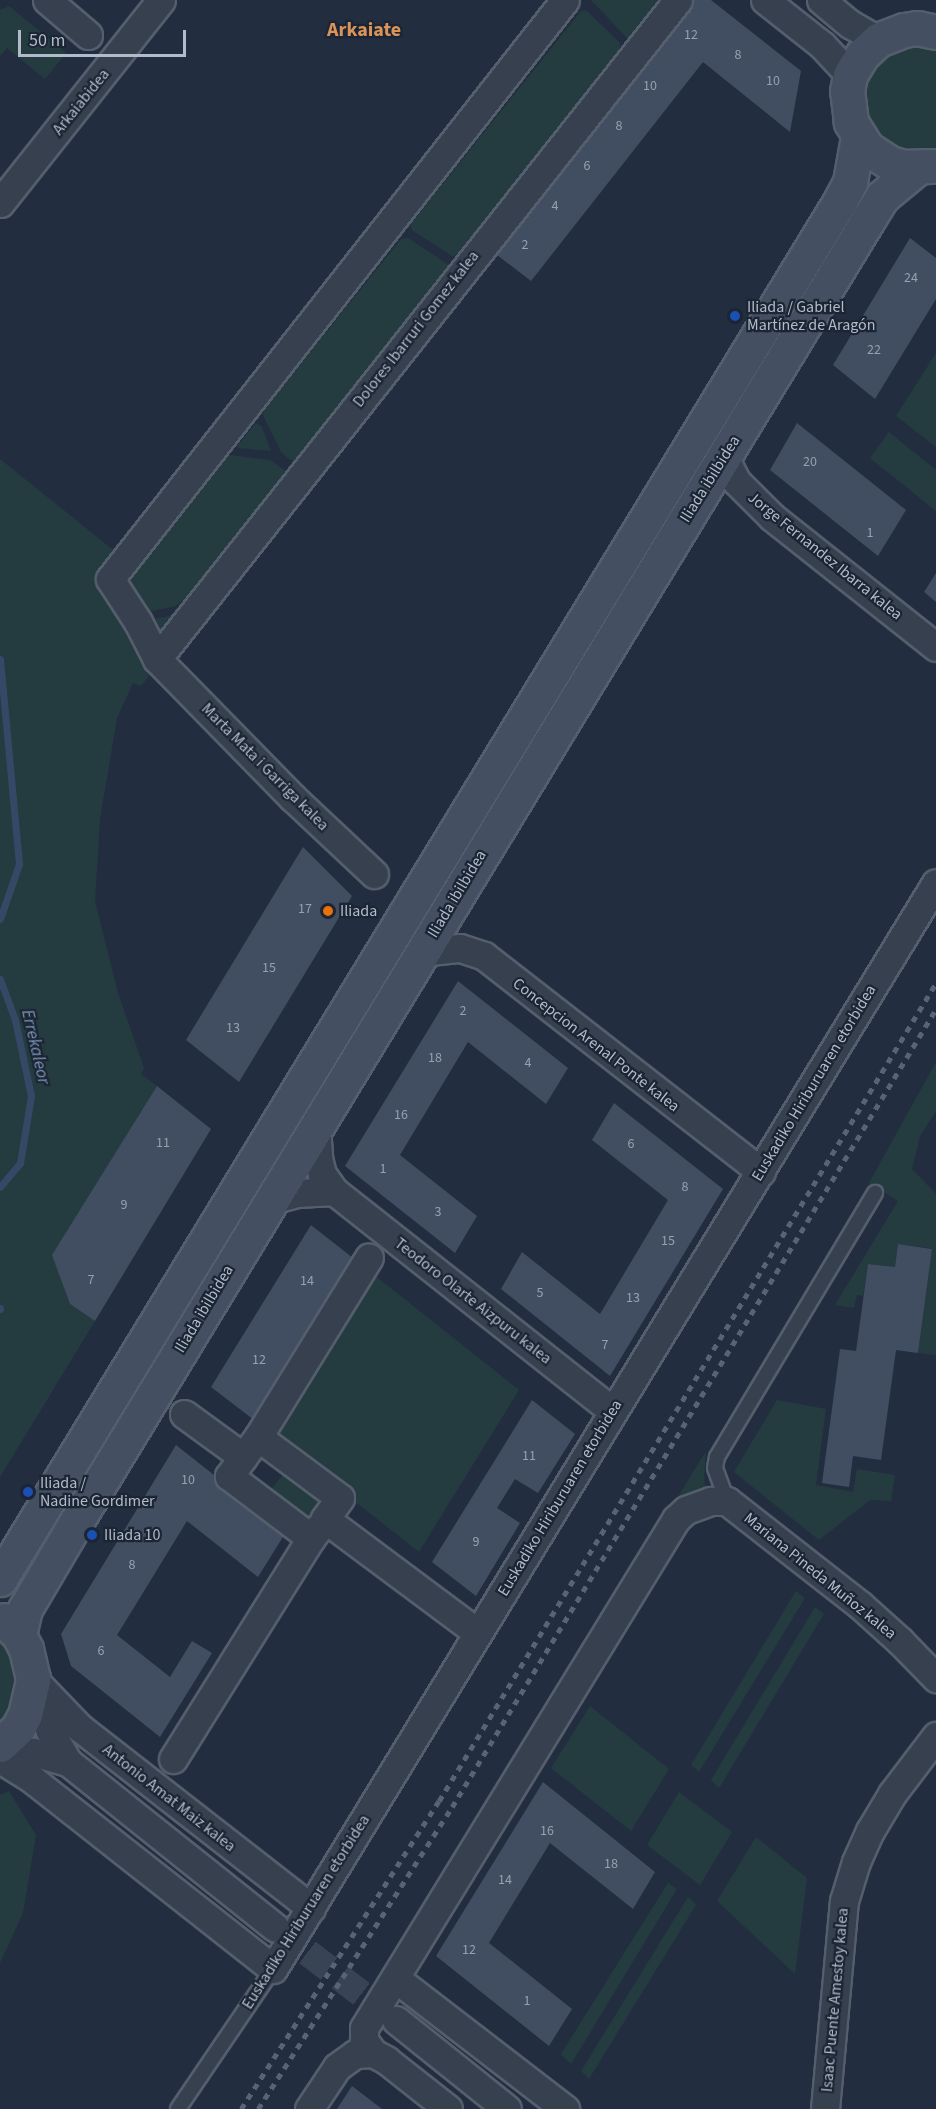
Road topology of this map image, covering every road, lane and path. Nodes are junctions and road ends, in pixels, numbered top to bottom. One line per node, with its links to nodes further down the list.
1 (47, 0): 8 (street)
2 (161, 0): 13 (street, Arkaiabidea)
3 (565, 0): 16 (street, Marta Mata i Garriga kalea)
4 (678, 0): 16 (street, Dolores Ibarruri Gomez kalea)
5 (765, 0): 10 (street)
6 (821, 0): 9 (street)
7 (934, 29): 9 (street)
8 (88, 35)
9 (878, 40): 10 (street)
10 (850, 75): 11 (street)
11 (858, 137): 12 (street); 31 (street, Iliada ibilbidea)
12 (927, 166): 14 (street, Iliada ibilbidea)
13 (0, 203)
14 (724, 457): 15 (street, Jorge Fernandez Ibarra kalea); 19 (street, Iliada ibilbidea)
15 (936, 647)
16 (157, 659): 17 (street, Marta Mata i Garriga kalea)
17 (374, 874)
18 (936, 883): 21 (street, Euskadiko Hiriburuaren etorbidea)
19 (421, 952): 20 (street, Iliada ibilbidea); 21 (street, Concepcion Arenal Ponte kalea)
20 (316, 1126): 22 (street, Teodoro Olarte Aizpuru kalea); 24 (street, Iliada ibilbidea)
21 (761, 1172): 26 (street, Euskadiko Hiriburuaren etorbidea)
22 (334, 1191): 24 (street); 26 (street, Teodoro Olarte Aizpuru kalea)
23 (875, 1193): 29 (lane)
24 (271, 1200): 33 (street, Iliada ibilbidea)
25 (369, 1257): 28 (street)
26 (613, 1412): 41 (street, Euskadiko Hiriburuaren etorbidea)
27 (184, 1414): 28 (street)
28 (250, 1447): 30 (street); 30 (street)
29 (727, 1501): 34 (street, Mariana Pineda Muñoz kalea); 44 (street)
30 (318, 1528): 32 (street); 39 (street)
31 (0, 1579)
32 (465, 1623)
33 (9, 1626): 35 (street)
34 (936, 1678)
35 (33, 1683): 37 (street); 40 (street, Antonio Amat Maiz kalea); 41 (street, Antonio Amat Maiz kalea)
36 (936, 1736): 52 (street, Isaac Puente Amestoy kalea)
37 (0, 1747): 40 (street, Antonio Amat Maiz kalea)
38 (0, 1759): 43 (street)
39 (173, 1759)
40 (68, 1762): 42 (street, Antonio Amat Maiz kalea)
41 (311, 1908): 43 (street, Euskadiko Hiriburuaren etorbidea)
42 (275, 1927)
43 (273, 1969): 47 (lane, Euskadiko Hiriburuaren etorbidea)
44 (395, 1978): 46 (street); 51 (street)
45 (396, 2020): 50 (street)
46 (364, 2054): 48 (street); 49 (street)
47 (178, 2109)
48 (309, 2109)
49 (448, 2109)
50 (507, 2109)
51 (565, 2109)
52 (825, 2109)

